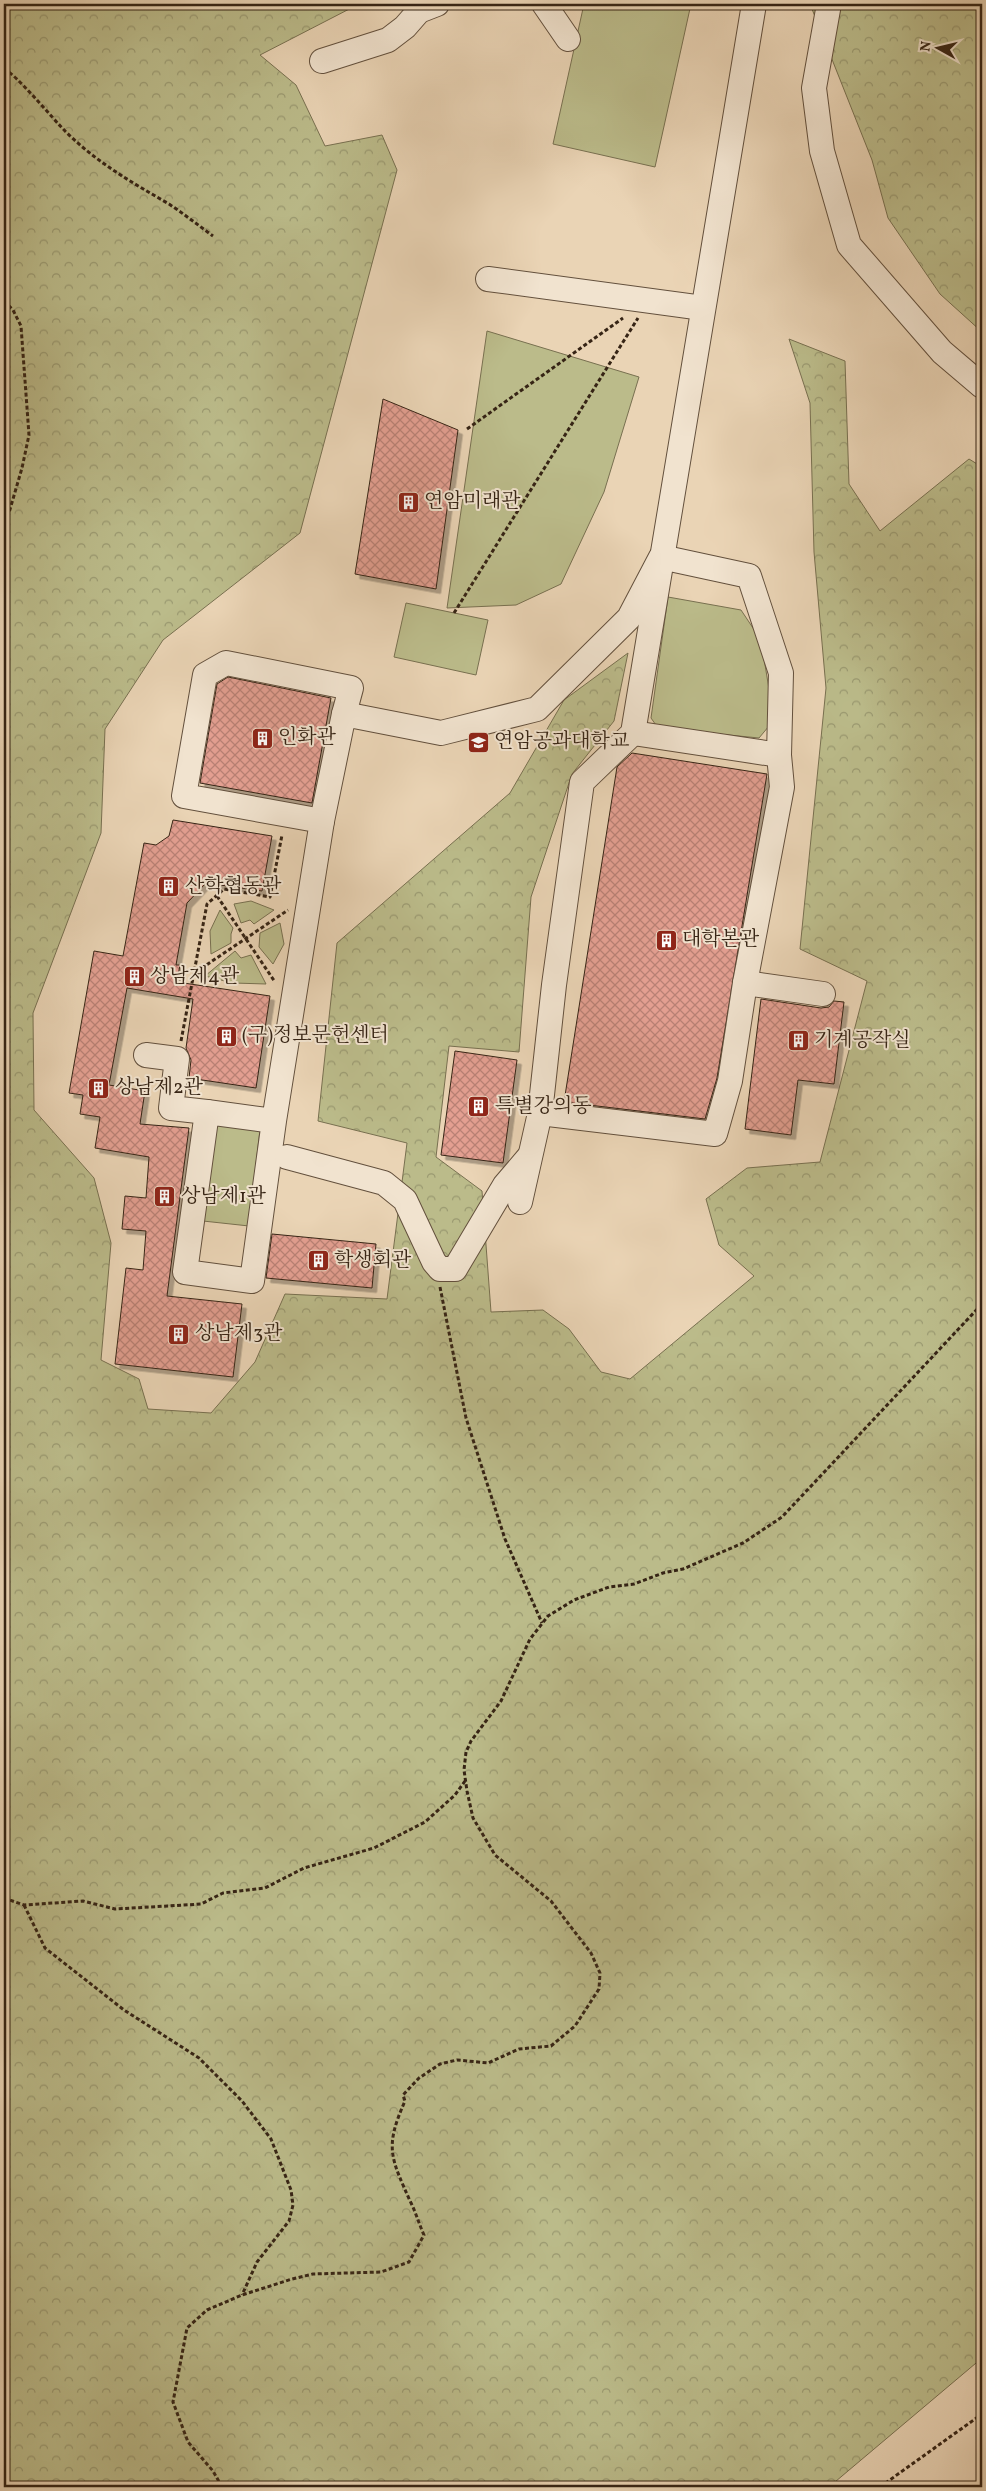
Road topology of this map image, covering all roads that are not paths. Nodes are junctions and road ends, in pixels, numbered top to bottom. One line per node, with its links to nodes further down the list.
1 (436, 4): 6 (street)
2 (544, 4): 5 (street)
3 (754, 4): 8 (street)
4 (829, 4): 9 (street)
5 (568, 39)
6 (322, 61)
7 (488, 279): 8 (street)
8 (703, 308): 10 (street)
9 (982, 386)
10 (661, 557): 11 (street); 12 (street); 13 (street)
11 (344, 714): 14 (street); 14 (street)
12 (633, 733): 13 (street); 19 (street)
13 (779, 755): 15 (street)
14 (322, 821): 20 (street)
15 (745, 983): 16 (street); 19 (street)
16 (823, 994)
17 (146, 1056): 18 (street)
18 (207, 1112): 20 (street); 20 (street)
19 (540, 1113): 21 (street)
20 (274, 1122)
21 (531, 1155): 22 (street); 23 (street)
22 (287, 1157)
23 (520, 1202)

